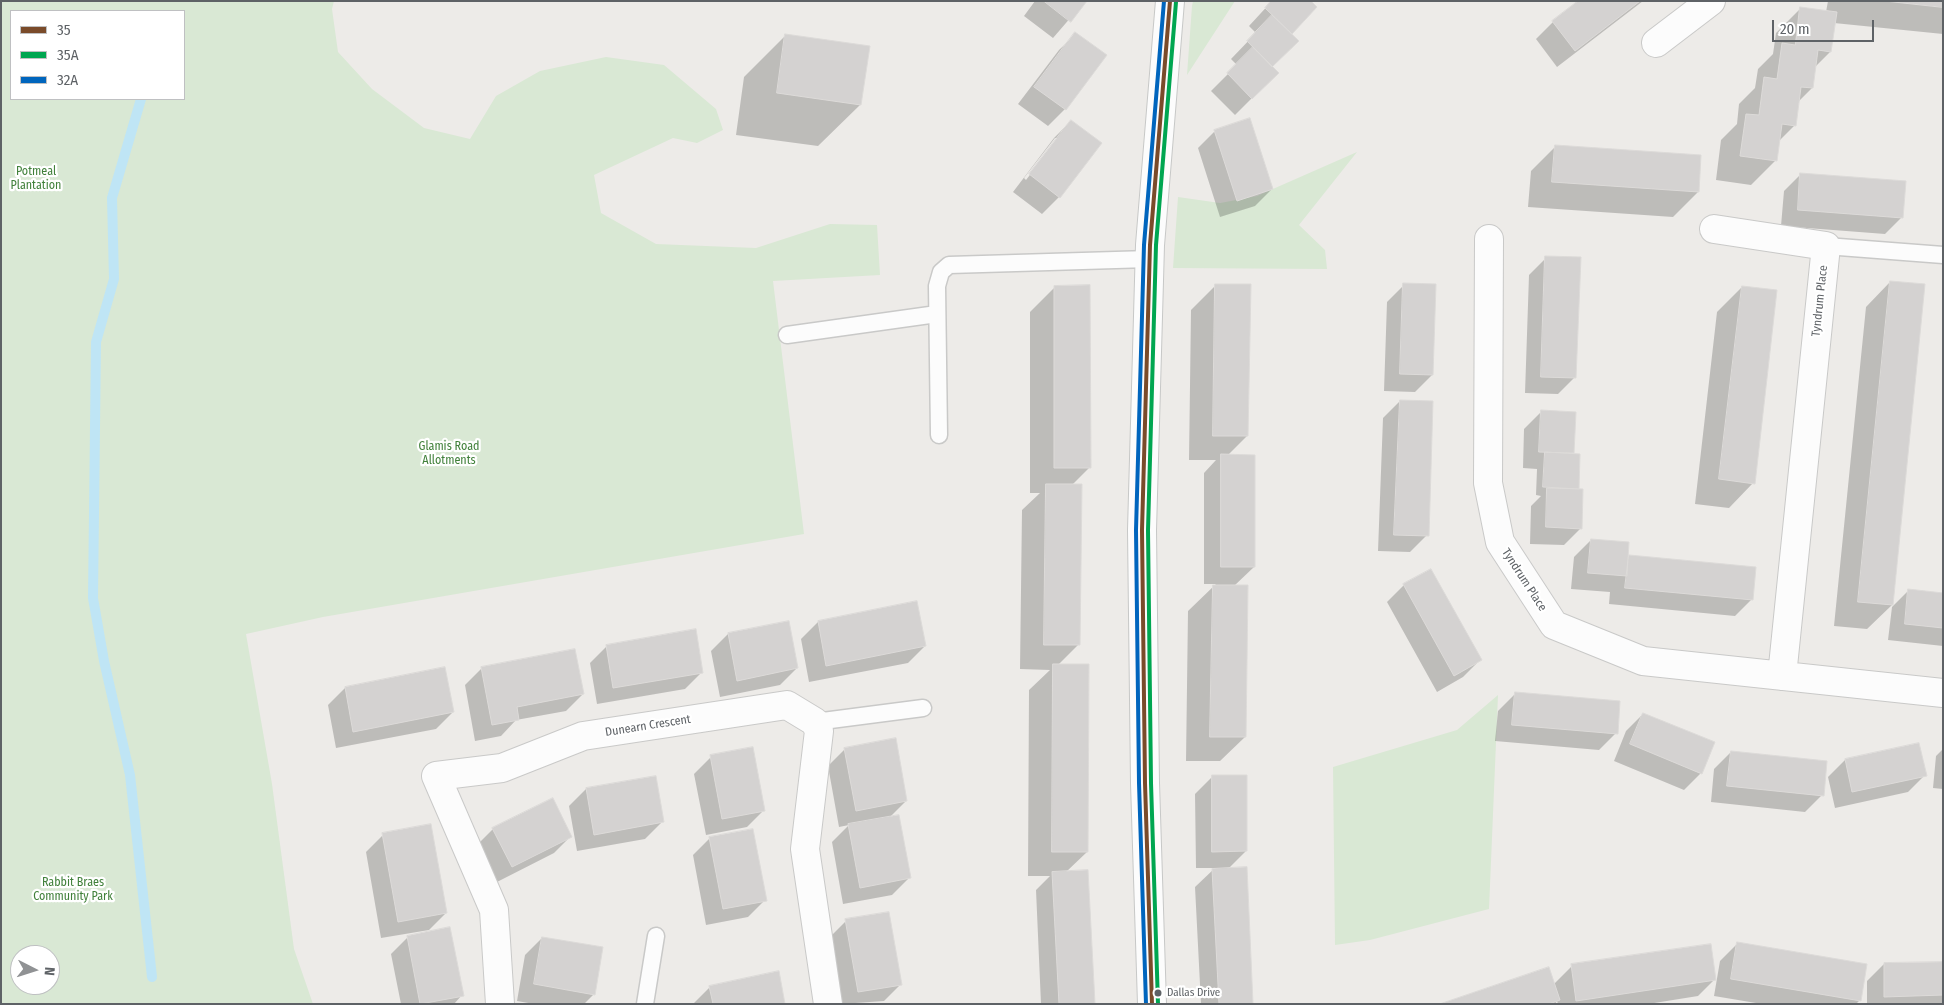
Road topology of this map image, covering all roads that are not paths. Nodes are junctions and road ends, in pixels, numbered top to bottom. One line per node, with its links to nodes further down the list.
1 (1170, 1): 8 (street)
2 (1711, 1): 3 (street)
3 (1656, 43)
4 (1714, 229): 6 (street)
5 (1489, 239): 12 (street, Tyndrum Place)
6 (1826, 246): 7 (lane); 12 (street, Tyndrum Place)
7 (1943, 255)
8 (1149, 259): 9 (lane); 20 (street)
9 (937, 314): 10 (lane); 11 (lane)
10 (787, 336)
11 (939, 436)
12 (1782, 676): 13 (street, Tyndrum Place)
13 (1943, 693)
14 (923, 708): 15 (lane)
15 (815, 722): 17 (street, Dunearn Crescent); 19 (street)
16 (656, 936): 18 (lane)
17 (500, 1004)
18 (644, 1004)
19 (828, 1004)
20 (1152, 1004)

